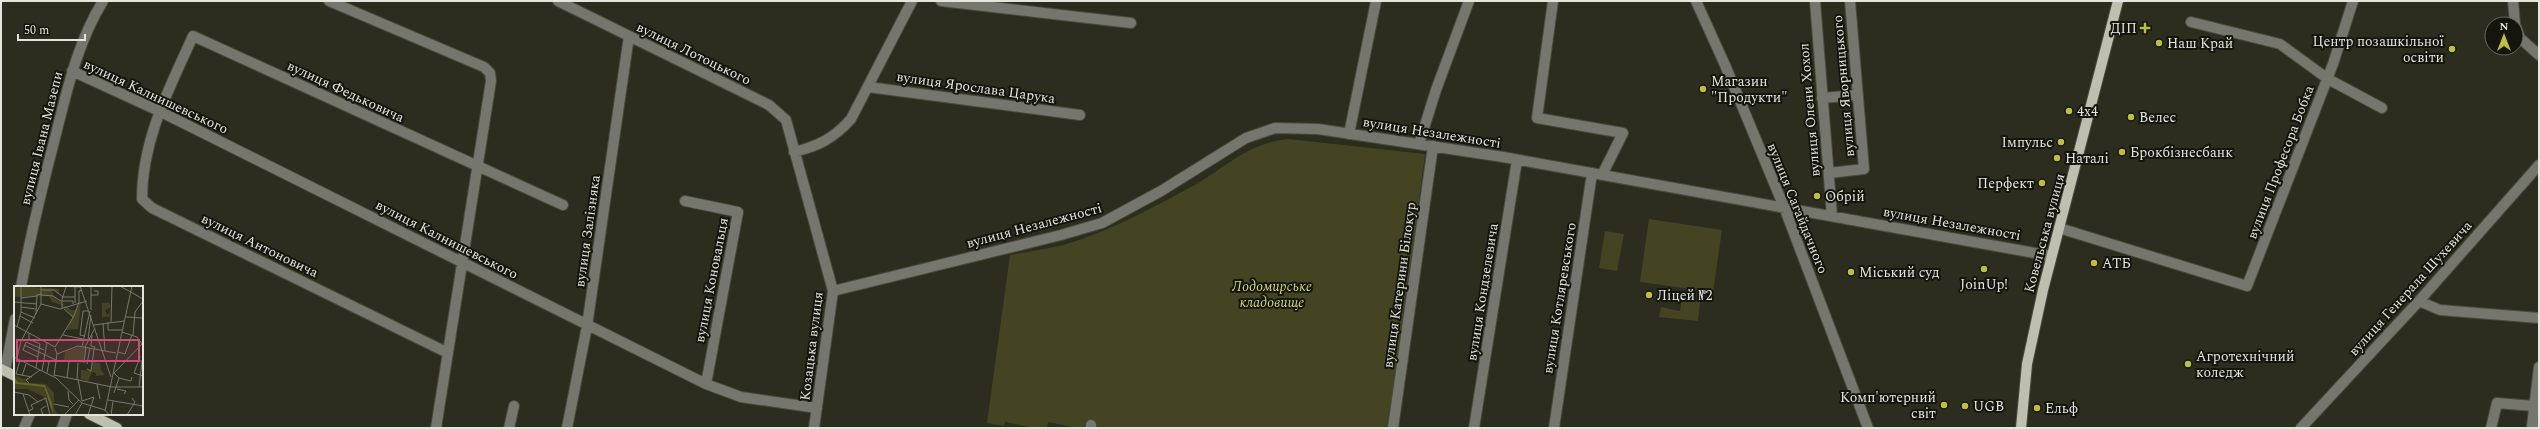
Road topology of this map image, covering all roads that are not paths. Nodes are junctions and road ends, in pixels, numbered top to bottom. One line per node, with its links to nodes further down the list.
1 (103, 1): 21 (street, вулиця Івана Мазепи)
2 (329, 1): 35 (street)
3 (558, 1): 18 (street, вулиця Лотоцького)
4 (912, 1): 23 (street)
5 (941, 1): 17 (street)
6 (1376, 1): 29 (street)
7 (1553, 1): 37 (street, вулиця Котляревського)
8 (1696, 1): 40 (street, вулиця Сагайдачного)
9 (1815, 1): 25 (street, вулиця Олени Хохол)
10 (1850, 1): 24 (street, вулиця Яворницького)
11 (2118, 1): 42 (main road, Ковельська вулиця)
12 (2353, 1): 22 (street, вулиця Професора Бобка)
13 (2513, 1): 15 (street)
14 (1468, 2): 30 (street)
15 (2514, 16)
16 (2191, 22): 22 (street)
17 (1131, 23)
18 (629, 36): 32 (street, вулиця Лотоцького); 50 (street, вулиця Залізняка)
19 (2524, 42): 20 (street)
20 (2539, 55)
21 (72, 71): 27 (street, вулиця Калнишевського); 45 (street, вулиця Івана Мазепи)
22 (2328, 78): 26 (street); 42 (street, вулиця Професора Бобка)
23 (868, 87): 28 (street, вулиця Ярослава Царука); 32 (street)
24 (1858, 95): 25 (street); 36 (street, вулиця Яворницького)
25 (1822, 98): 36 (street, вулиця Олени Хохол)
26 (2382, 108)
27 (159, 111): 35 (street, вулиця Федьковича); 44 (street, вулиця Калнишевського); 51 (street, вулиця Антоновича)
28 (1080, 115)
29 (1350, 134): 30 (street, вулиця Незалежності); 46 (street, вулиця Незалежності)
30 (1419, 144): 31 (street, вулиця Незалежності)
31 (1432, 146): 33 (street, вулиця Незалежності); 70 (street, вулиця Катерини Білокур)
32 (794, 152): 46 (street, Козацька вулиця)
33 (1517, 160): 37 (street, вулиця Незалежності); 71 (street, вулиця Кондзелевича)
34 (2539, 165): 47 (street, вулиця Генерала Шухевича)
35 (479, 167): 39 (street, вулиця Федьковича); 44 (street)
36 (1828, 173): 41 (street, вулиця Олени Хохол)
37 (1597, 174): 40 (street, вулиця Незалежності); 72 (street, вулиця Котляревського)
38 (685, 201): 55 (street, вулиця Коновальця)
39 (563, 205)
40 (1784, 207): 41 (street, вулиця Незалежності); 73 (street, вулиця Сагайдачного)
41 (1832, 216): 43 (street, вулиця Незалежності)
42 (2059, 228): 43 (main road, Ковельська вулиця)
43 (2051, 256): 74 (main road, Ковельська вулиця)
44 (463, 262): 50 (street, вулиця Калнишевського); 51 (street)
45 (21, 286)
46 (833, 291): 58 (street, Козацька вулиця)
47 (2419, 300): 48 (street); 75 (street, вулиця Генерала Шухевича)
48 (2539, 318)
49 (14, 323): 53 (street)
50 (587, 326): 55 (street, вулиця Калнишевського); 68 (street, вулиця Залізняка)
51 (448, 353): 66 (street)
52 (2539, 367): 57 (street)
53 (3, 370): 54 (main road)
54 (14, 376)
55 (706, 384): 58 (street, вулиця Калнишевського)
56 (514, 406): 67 (street)
57 (2534, 406): 62 (street); 76 (street)
58 (817, 408): 69 (street, Козацька вулиця)
59 (30, 415): 63 (street)
60 (67, 415): 64 (street)
61 (91, 415): 65 (main road)
62 (2539, 427)
63 (24, 428)
64 (62, 428)
65 (117, 428)
66 (436, 428)
67 (509, 428)
68 (567, 428)
69 (814, 428)
70 (1393, 428)
71 (1474, 428)
72 (1554, 428)
73 (1868, 428)
74 (2021, 428)
75 (2301, 428)
76 (2491, 428)

